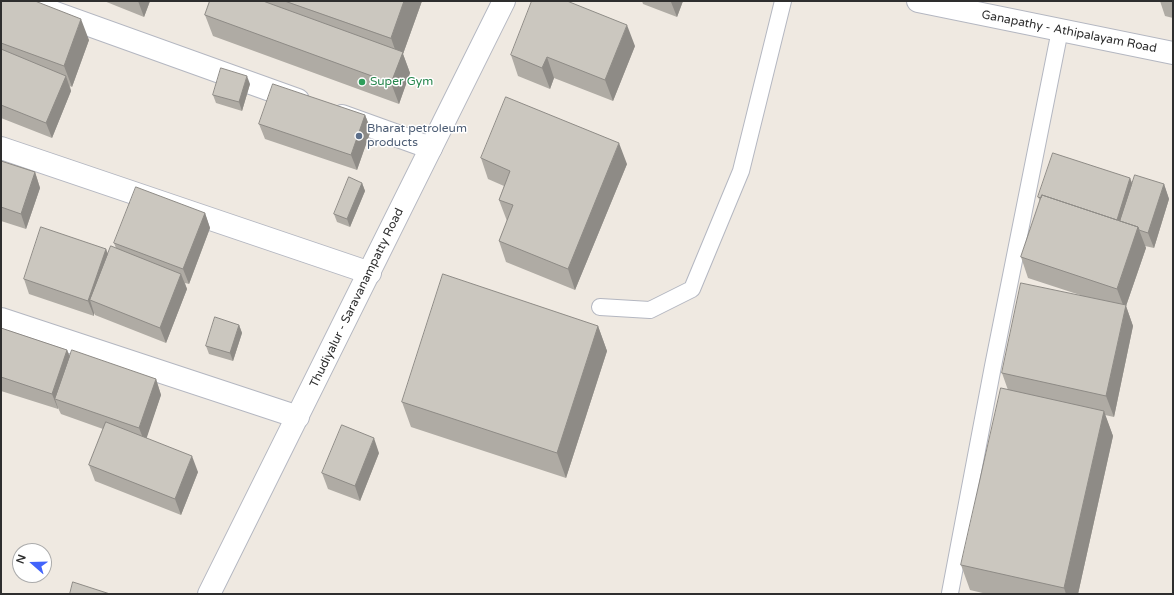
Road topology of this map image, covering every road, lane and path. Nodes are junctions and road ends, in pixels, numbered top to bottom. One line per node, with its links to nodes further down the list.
1 (22, 1): 8 (street)
2 (504, 1): 8 (street, Thudiyalur - Saravanampatty Road)
3 (783, 1): 10 (lane)
4 (918, 1): 5 (street, Ganapathy - Athipalayam Road)
5 (1060, 30): 6 (street, Ganapathy - Athipalayam Road); 13 (lane)
6 (1173, 53)
7 (1, 148): 9 (street)
8 (431, 148): 9 (street, Thudiyalur - Saravanampatty Road)
9 (370, 273): 12 (street, Thudiyalur - Saravanampatty Road)
10 (600, 307)
11 (1, 319): 12 (street)
12 (298, 417): 14 (street, Thudiyalur - Saravanampatty Road)
13 (950, 593)
14 (209, 594)

